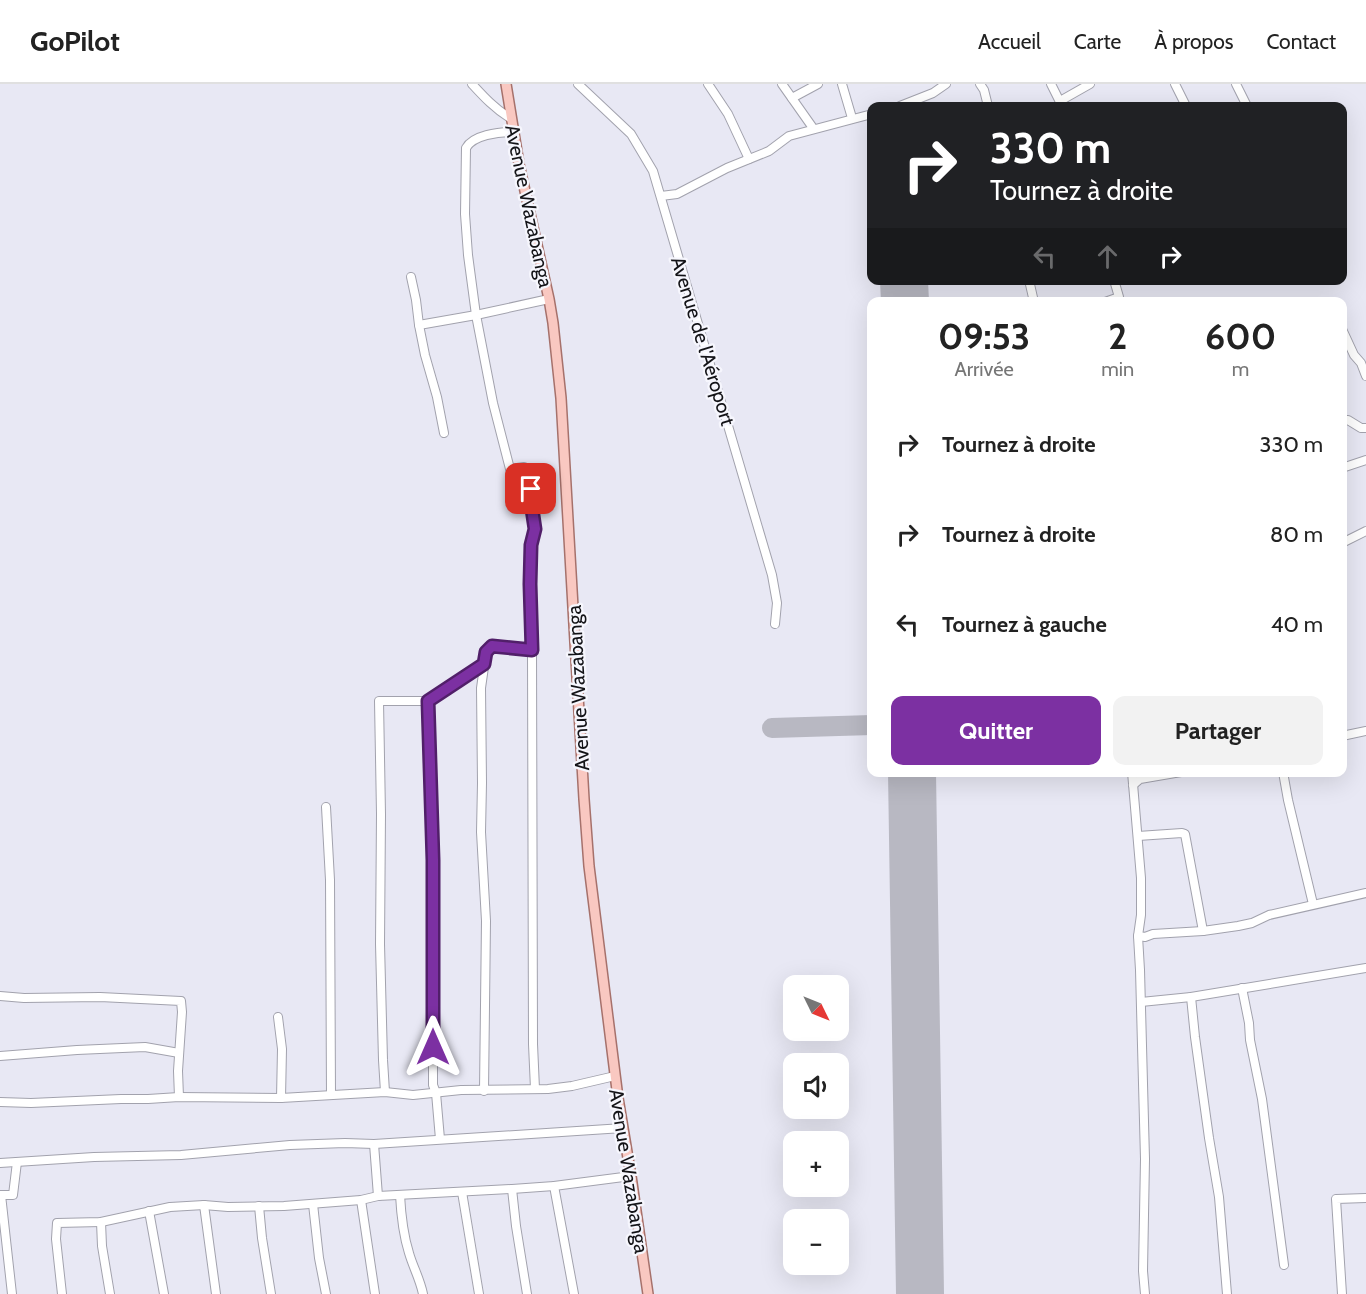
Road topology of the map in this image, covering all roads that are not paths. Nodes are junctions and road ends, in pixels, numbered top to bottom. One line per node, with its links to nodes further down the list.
1 (472, 84): 22 (street)
2 (506, 84): 22 (main road, Avenue Wazabanga)
3 (578, 84): 27 (street, Avenue de l'Aéroport)
4 (708, 84): 26 (street)
5 (782, 84): 14 (street)
6 (818, 84): 14 (street)
7 (842, 84): 23 (street)
8 (946, 84): 15 (street)
9 (980, 84): 16 (street)
10 (1051, 84): 17 (street)
11 (1090, 84): 18 (street)
12 (1175, 84): 19 (street)
13 (1236, 84): 20 (street)
14 (792, 98): 24 (street)
15 (911, 102)
16 (987, 102)
17 (1060, 102)
18 (1064, 102)
19 (1184, 102)
20 (1245, 102)
21 (867, 115): 23 (street)
22 (510, 118): 25 (main road, Avenue Wazabanga)
23 (852, 118): 24 (street)
24 (813, 128): 26 (street)
25 (513, 132): 29 (main road, Avenue Wazabanga); 30 (street)
26 (749, 159): 27 (street)
27 (661, 196): 41 (street, Avenue de l'Aéroport)
28 (411, 277): 31 (street)
29 (549, 299): 30 (street); 65 (main road, Avenue Wazabanga)
30 (476, 315): 31 (street); 42 (street)
31 (419, 325): 36 (street)
32 (1347, 340): 33 (street)
33 (1366, 376)
34 (1347, 420): 35 (street)
35 (1366, 428)
36 (444, 433)
37 (1366, 460): 38 (street)
38 (1347, 466)
39 (1366, 531): 40 (street)
40 (1347, 540)
41 (775, 624)
42 (532, 650): 43 (street); 66 (street)
43 (484, 664): 44 (street); 67 (street)
44 (428, 701): 68 (street); 69 (street)
45 (1366, 731): 46 (street)
46 (1347, 735)
47 (1132, 777): 50 (street)
48 (1152, 777): 50 (street)
49 (1284, 777): 54 (street)
50 (1133, 785): 52 (street)
51 (326, 807): 70 (street)
52 (1138, 836): 55 (street); 56 (street)
53 (1366, 893): 54 (street)
54 (1313, 904): 55 (street)
55 (1203, 931): 56 (street)
56 (1138, 936): 61 (street)
57 (1366, 968): 58 (street)
58 (1242, 988): 60 (street); 92 (street)
59 (0, 996): 63 (street)
60 (1191, 997): 61 (street); 107 (street)
61 (1141, 1002): 106 (street)
62 (278, 1017): 72 (street)
63 (179, 1053): 64 (street); 71 (street)
64 (0, 1056)
65 (615, 1076): 66 (street); 74 (main road, Avenue Wazabanga)
66 (535, 1089): 67 (street)
67 (484, 1090): 69 (street)
68 (385, 1092): 69 (street); 70 (street)
69 (436, 1093): 75 (street)
70 (331, 1095): 72 (street)
71 (179, 1096): 72 (street); 73 (street)
72 (281, 1098)
73 (0, 1102)
74 (623, 1128): 75 (street); 79 (main road, Avenue Wazabanga)
75 (440, 1139): 76 (street)
76 (374, 1144): 77 (street); 84 (street)
77 (17, 1162): 78 (street); 93 (street)
78 (0, 1163)
79 (631, 1176): 80 (street); 105 (main road, Avenue Wazabanga)
80 (554, 1186): 81 (street); 104 (street)
81 (512, 1189): 82 (street); 103 (street)
82 (462, 1192): 83 (street); 102 (street)
83 (400, 1195): 84 (street); 101 (street)
84 (378, 1196): 86 (street)
85 (1366, 1198): 108 (street)
86 (361, 1200): 87 (street); 100 (street)
87 (314, 1204): 89 (street); 99 (street)
88 (204, 1205): 89 (street); 90 (street); 97 (street)
89 (260, 1206): 98 (street)
90 (149, 1211): 91 (street); 96 (street)
91 (101, 1222): 94 (street); 95 (street)
92 (1284, 1265)
93 (12, 1294)
94 (62, 1294)
95 (110, 1294)
96 (164, 1294)
97 (216, 1294)
98 (271, 1294)
99 (326, 1294)
100 (375, 1294)
101 (423, 1294)
102 (479, 1294)
103 (527, 1294)
104 (574, 1294)
105 (648, 1294)
106 (1145, 1294)
107 (1227, 1294)
108 (1342, 1294)

